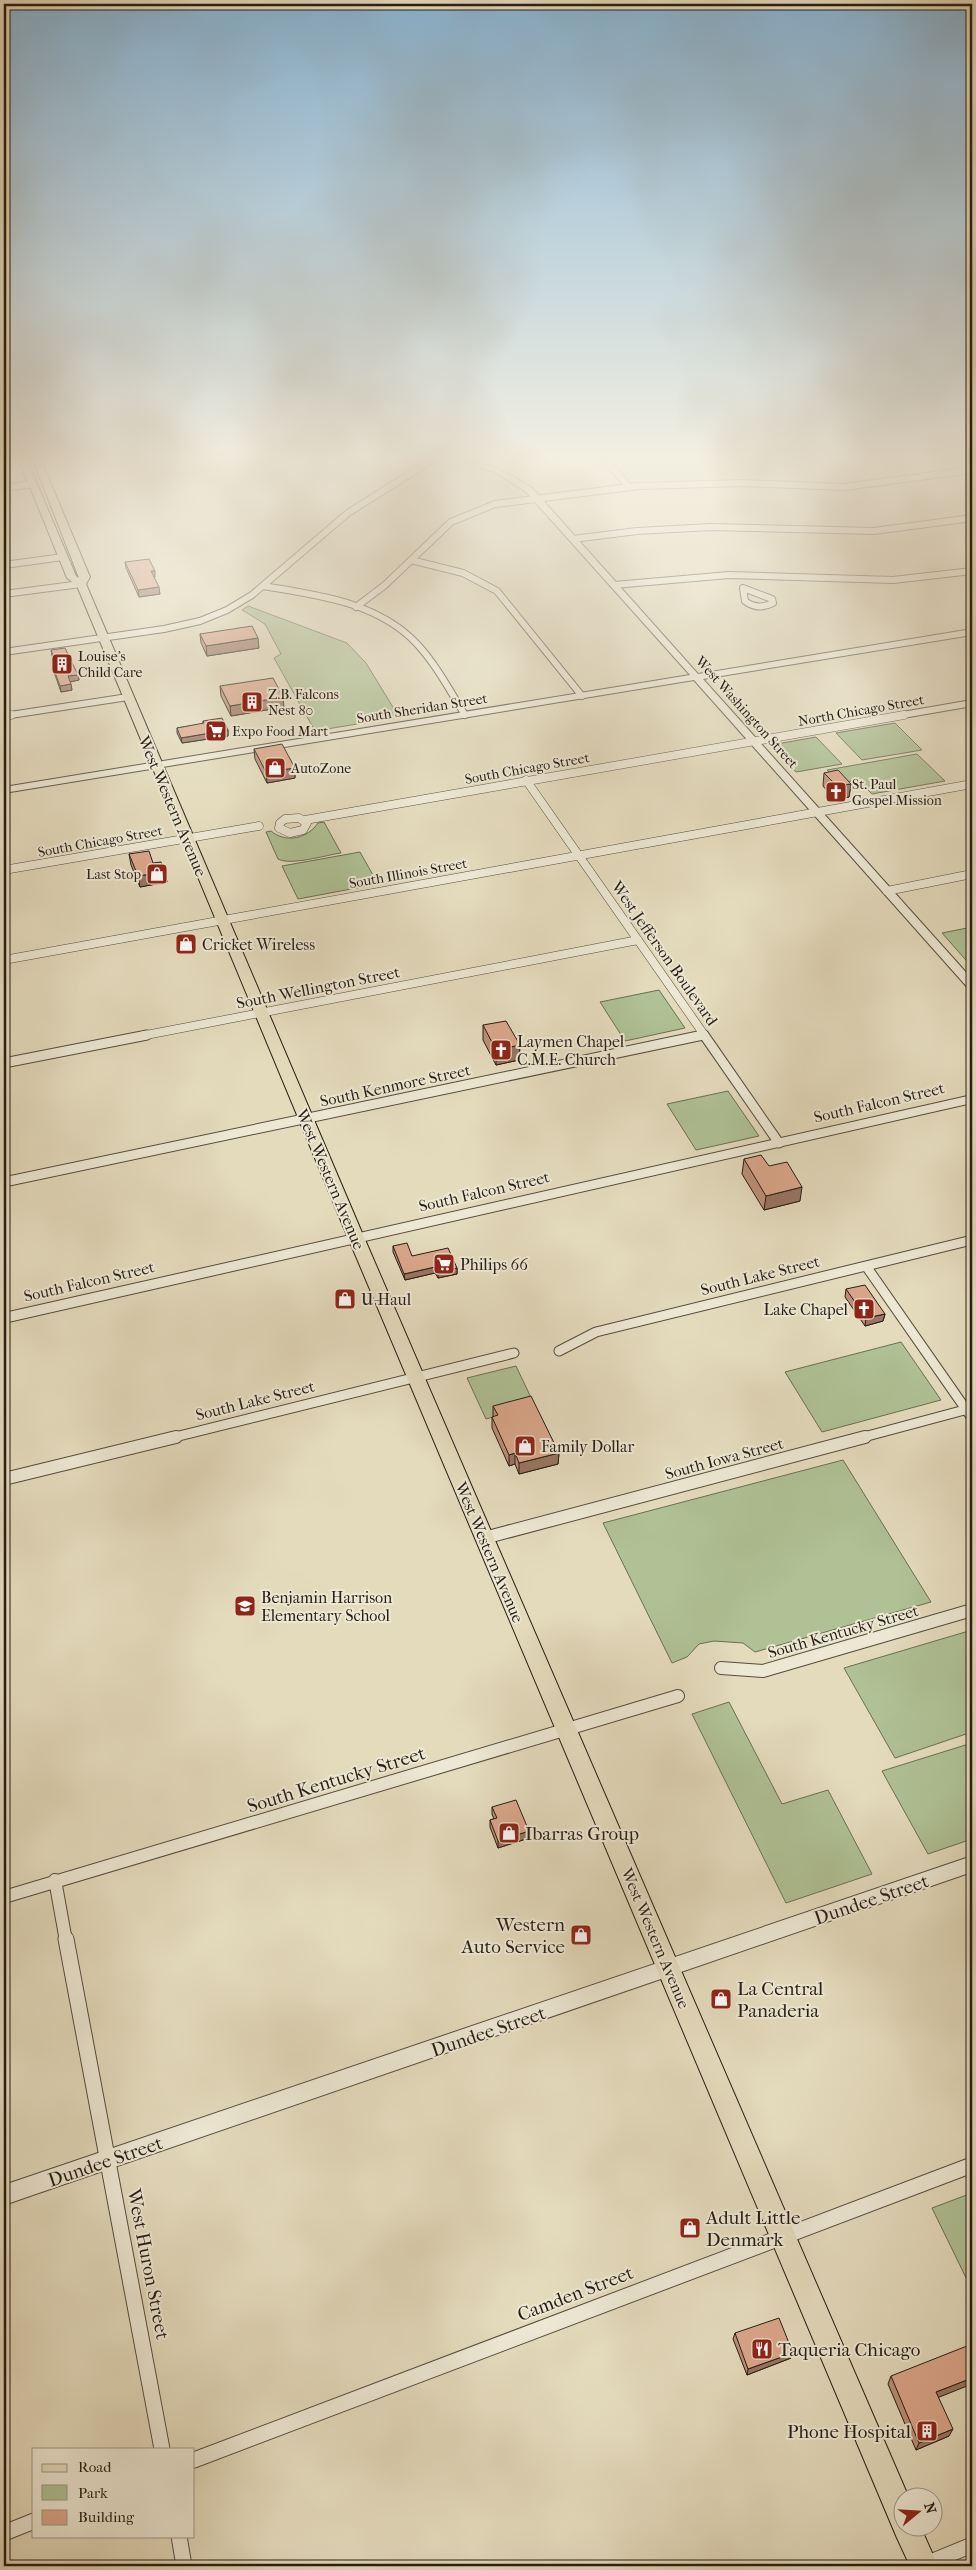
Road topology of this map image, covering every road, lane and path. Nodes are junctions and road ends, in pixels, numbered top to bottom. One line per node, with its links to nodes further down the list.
1 (75, 580): 11 (main road, West Western Avenue)
2 (83, 580): 11 (main road, West Western Avenue)
3 (270, 580): 13 (street)
4 (390, 580): 16 (street)
5 (477, 580): 21 (street)
6 (610, 580): 12 (street, West Washington Street)
7 (657, 580): 12 (street)
8 (741, 580): 14 (street)
9 (852, 580): 10 (street)
10 (896, 580)
11 (80, 584): 15 (street); 18 (main road, West Western Avenue)
12 (614, 585): 20 (street, West Washington Street)
13 (263, 586): 16 (street); 18 (street)
14 (743, 588): 14 (street)
15 (4, 594)
16 (356, 606): 24 (street)
17 (972, 632): 20 (street, South Sheridan Street)
18 (103, 638): 19 (street); 22 (main road, West Western Avenue)
19 (4, 652)
20 (696, 677): 21 (street, South Sheridan Street); 26 (street, West Washington Street)
21 (582, 696): 24 (street, South Sheridan Street)
22 (128, 698): 25 (street); 27 (main road, West Western Avenue)
23 (972, 703): 26 (street, North Chicago Street)
24 (465, 715): 27 (street, South Sheridan Street)
25 (4, 716)
26 (754, 742): 28 (street, South Chicago Street); 31 (street, West Washington Street)
27 (156, 765): 30 (street, South Sheridan Street); 34 (main road, West Western Avenue)
28 (526, 780): 32 (street, South Chicago Street); 35 (street, West Jefferson Boulevard)
29 (972, 784): 31 (street, South Illinois Street)
30 (4, 790)
31 (816, 812): 35 (street, South Illinois Street); 38 (street, West Washington Street)
32 (305, 820)
33 (259, 826): 34 (street, South Chicago Street)
34 (186, 839): 36 (street, South Chicago Street); 39 (main road, West Western Avenue)
35 (579, 856): 39 (street, South Illinois Street); 40 (street, West Jefferson Boulevard)
36 (4, 870)
37 (972, 874): 38 (street)
38 (886, 891): 42 (street, West Washington Street)
39 (222, 921): 41 (street, South Illinois Street); 43 (main road, West Western Avenue)
40 (638, 940): 43 (street, South Wellington Street); 44 (street, West Jefferson Boulevard)
41 (4, 960)
42 (970, 981)
43 (261, 1013): 45 (street, South Wellington Street); 47 (main road, West Western Avenue)
44 (704, 1035): 47 (street, South Kenmore Street); 48 (street, West Jefferson Boulevard)
45 (4, 1063)
46 (972, 1099): 48 (street, South Falcon Street)
47 (306, 1119): 49 (street, South Kenmore Street); 50 (main road, West Western Avenue)
48 (779, 1143): 50 (street, South Falcon Street)
49 (4, 1182)
50 (356, 1238): 53 (street, South Falcon Street); 56 (main road, West Western Avenue)
51 (972, 1240): 52 (street, South Lake Street)
52 (866, 1266): 54 (street, South Lake Street); 57 (street)
53 (4, 1318)
54 (559, 1350)
55 (514, 1353): 56 (street, South Lake Street)
56 (416, 1377): 58 (street, South Lake Street); 59 (main road, West Western Avenue)
57 (970, 1412): 59 (street, South Iowa Street)
58 (4, 1478)
59 (484, 1538): 63 (main road, West Western Avenue)
60 (972, 1610): 61 (street, South Kentucky Street)
61 (721, 1668)
62 (678, 1696): 63 (street, South Kentucky Street)
63 (567, 1729): 65 (street, South Kentucky Street); 67 (main road, West Western Avenue)
64 (972, 1864): 67 (street, Dundee Street)
65 (55, 1880): 66 (street, South Kentucky Street); 68 (street, West Huron Street)
66 (4, 1896)
67 (670, 1969): 68 (street, Dundee Street); 71 (main road, West Western Avenue)
68 (108, 2160): 70 (street, Dundee Street); 72 (street, West Huron Street)
69 (972, 2164): 71 (street, Camden Street)
70 (4, 2195)
71 (784, 2238): 73 (street, Camden Street); 74 (main road, West Western Avenue)
72 (162, 2448)
73 (195, 2460)
74 (894, 2495)
75 (32, 2522): 76 (street)
76 (4, 2533)
77 (178, 2538): 80 (street)
78 (911, 2538): 81 (main road)
79 (972, 2545): 81 (street)
80 (184, 2566)
81 (923, 2566)

